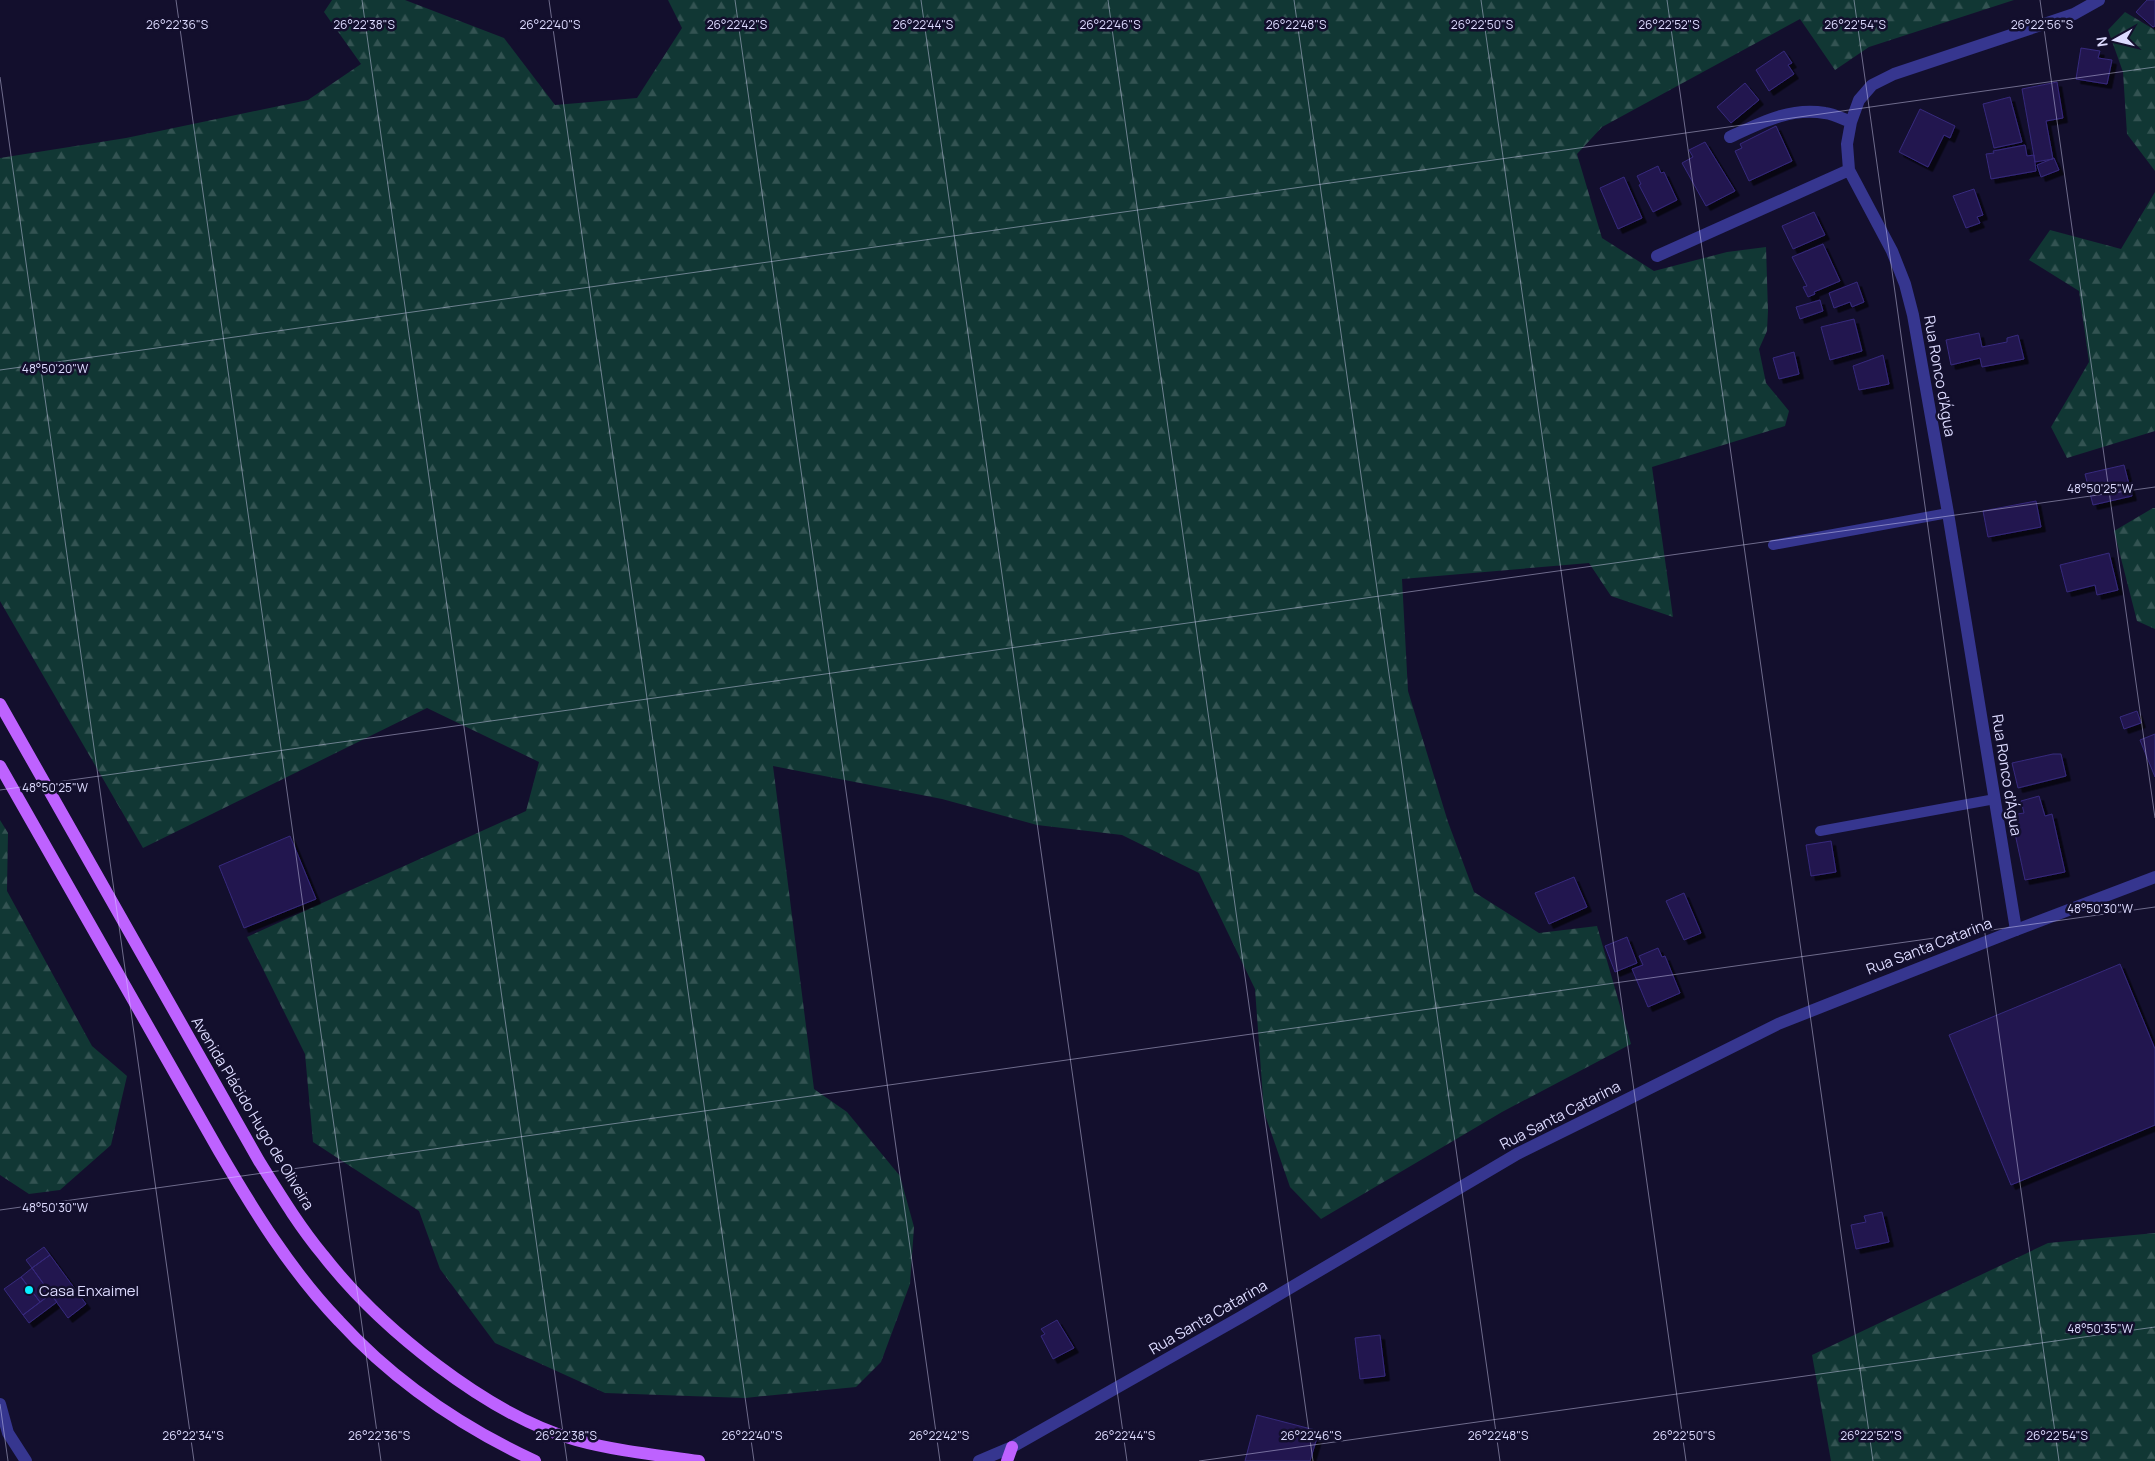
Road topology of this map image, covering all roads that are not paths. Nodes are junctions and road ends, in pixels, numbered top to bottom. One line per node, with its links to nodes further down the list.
1 (2099, 0): 2 (street, Rua Ronco d’Água)
2 (1851, 122): 3 (street); 4 (street, Rua Ronco d’Água)
3 (1730, 138)
4 (1849, 170): 5 (street); 6 (street, Rua Ronco d’Água)
5 (1657, 256)
6 (1948, 513): 7 (lane); 10 (street, Rua Ronco d’Água)
7 (1773, 545)
8 (0, 704): 18 (main road, Avenida Plácido Hugo de Oliveira)
9 (0, 766): 17 (main road)
10 (1995, 799): 11 (lane); 13 (street, Rua Ronco d’Água)
11 (1820, 831)
12 (2155, 877): 13 (street, Rua Santa Catarina)
13 (2016, 930): 15 (street, Rua Santa Catarina)
14 (0, 1404): 16 (street)
15 (1012, 1447): 19 (street, Rua Santa Catarina); 20 (street, Rua Santa Catarina); 21 (main road)
16 (26, 1461)
17 (535, 1461)
18 (699, 1461)
19 (979, 1461)
20 (998, 1461)
21 (1007, 1461)

